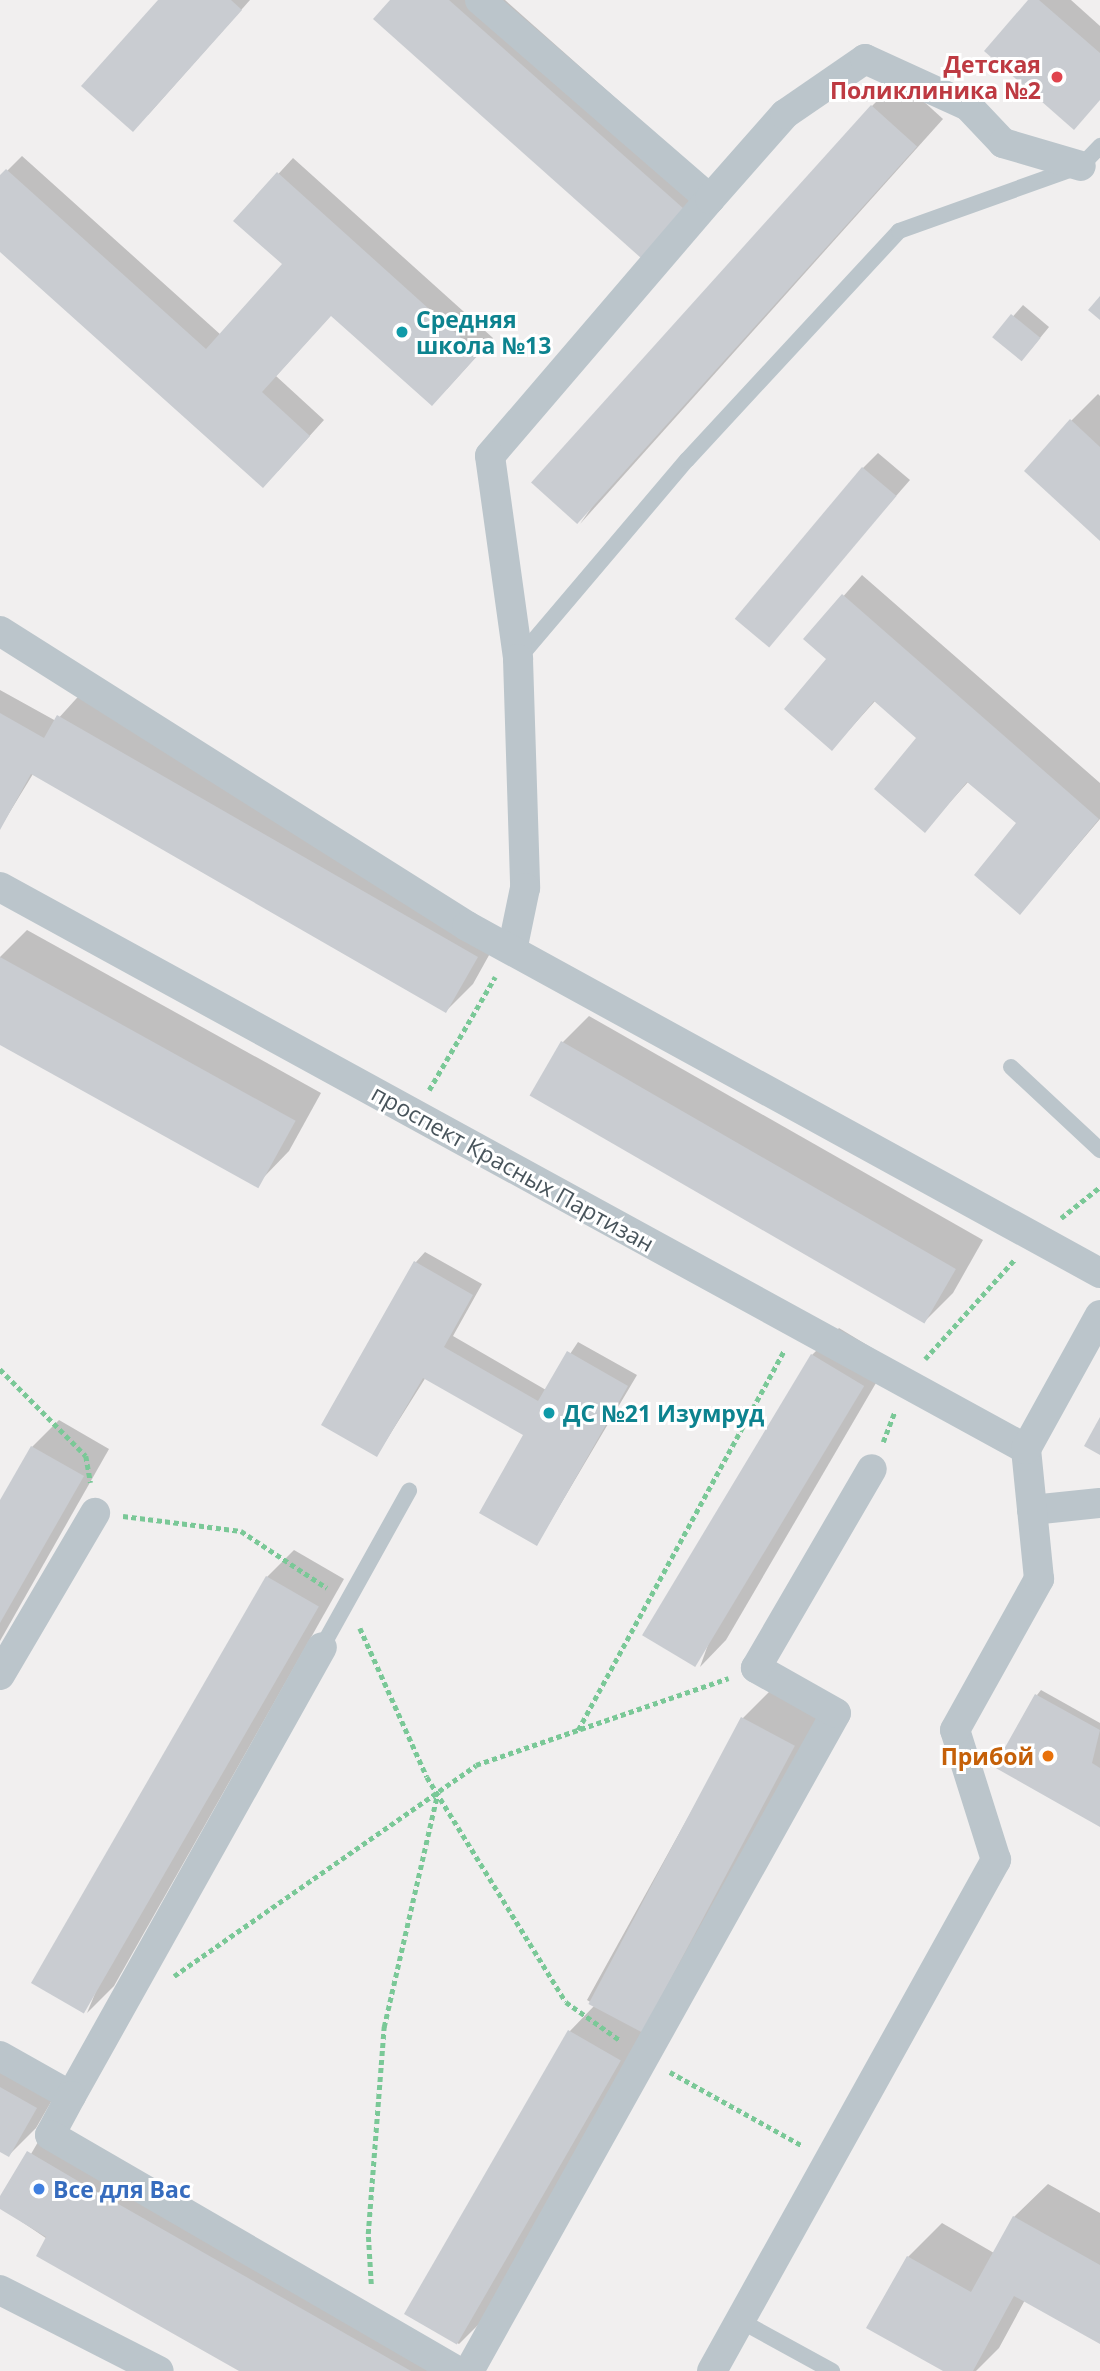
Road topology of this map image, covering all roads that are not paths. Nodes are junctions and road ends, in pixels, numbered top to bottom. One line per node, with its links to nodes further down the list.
1 (480, 0): 3 (street)
2 (1091, 156): 3 (street); 5 (lane)
3 (710, 198): 5 (street)
4 (0, 631): 7 (street)
5 (518, 659): 7 (street)
6 (0, 887): 12 (street, проспект Красных Партизан)
7 (513, 946): 10 (street)
8 (1011, 1067): 9 (lane)
9 (1100, 1150)
10 (1100, 1273)
11 (1100, 1315): 12 (street)
12 (1026, 1449): 16 (street)
13 (872, 1469): 26 (street)
14 (409, 1492): 18 (lane)
15 (1100, 1503): 16 (street)
16 (1032, 1510): 23 (street)
17 (95, 1513): 19 (street)
18 (322, 1647): 21 (street)
19 (0, 1675)
20 (0, 2056): 21 (street)
21 (71, 2096): 25 (street)
22 (0, 2290): 24 (street)
23 (741, 2321): 27 (street); 28 (lane)
24 (159, 2371)
25 (457, 2371)
26 (468, 2371)
27 (712, 2371)
28 (832, 2371)

